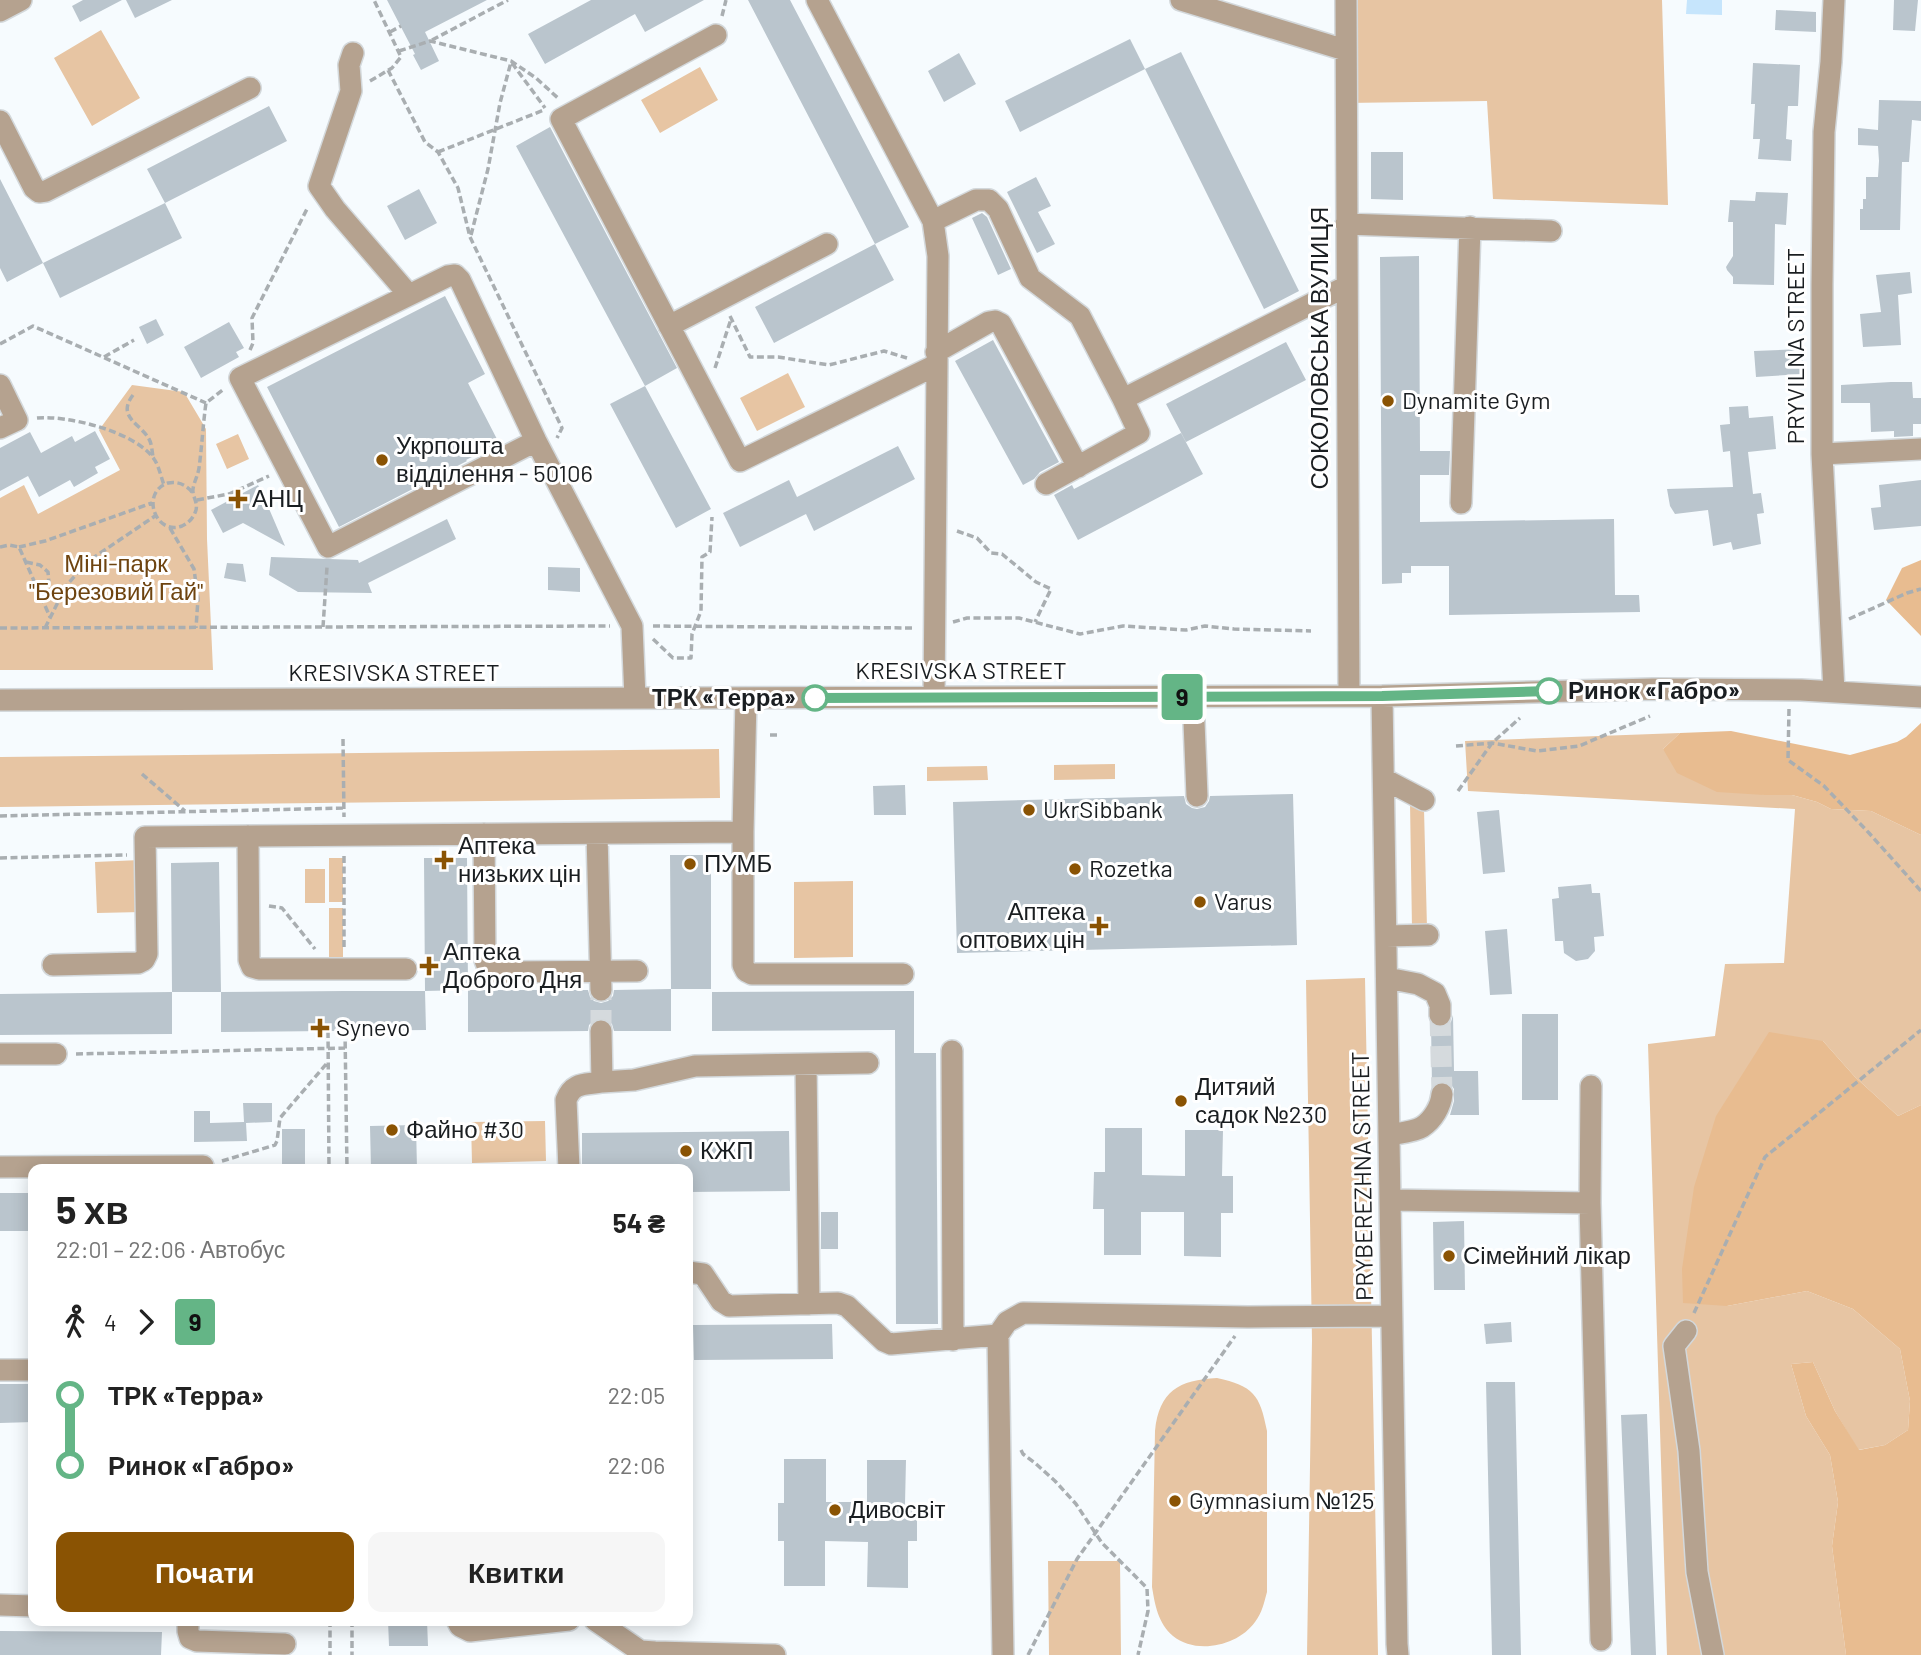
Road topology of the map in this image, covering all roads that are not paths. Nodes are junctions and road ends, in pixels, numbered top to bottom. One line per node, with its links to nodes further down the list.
1 (22, 0): 6 (street)
2 (817, 0): 12 (street)
3 (1181, 0): 8 (street)
4 (1346, 0): 8 (street, СОКОЛОВСЬКА ВУЛИЦЯ)
5 (1834, 0): 26 (street, PRYVILNA STREET)
6 (0, 11)
7 (716, 35): 19 (street)
8 (1345, 50): 13 (street, СОКОЛОВСЬКА ВУЛИЦЯ)
9 (353, 53): 18 (street)
10 (250, 88): 11 (street)
11 (0, 121)
12 (933, 221): 20 (street); 22 (street)
13 (1346, 224): 14 (street); 17 (street, СОКОЛОВСЬКА ВУЛИЦЯ)
14 (1470, 227): 15 (street); 29 (street)
15 (1551, 231)
16 (827, 244): 19 (street)
17 (1347, 286): 22 (street); 31 (street, СОКОЛОВСЬКА ВУЛИЦЯ)
18 (409, 295): 24 (street); 24 (street)
19 (669, 326): 20 (street)
20 (936, 358): 27 (street); 33 (street)
21 (0, 385): 23 (street)
22 (1123, 399): 27 (street)
23 (9, 424)
24 (536, 441): 36 (street)
25 (1921, 449): 26 (street)
26 (1822, 454): 30 (street, PRYVILNA STREET)
27 (1078, 467): 28 (street)
28 (1045, 484)
29 (1461, 503)
30 (1834, 692): 32 (street, KRESIVSKA STREET); 35 (street, KRESIVSKA STREET)
31 (1349, 696): 32 (street, KRESIVSKA STREET); 34 (street, KRESIVSKA STREET)
32 (1382, 696): 39 (street, PRYBEREZHNA STREET)
33 (934, 697): 34 (street, KRESIVSKA STREET); 37 (street, KRESIVSKA STREET)
34 (1194, 697): 40 (street)
35 (1921, 697)
36 (635, 698): 37 (street, KRESIVSKA STREET); 38 (street, KRESIVSKA STREET)
37 (746, 698): 42 (street)
38 (0, 700)
39 (1384, 779): 41 (street); 47 (street, PRYBEREZHNA STREET)
40 (1197, 796)
41 (1424, 800)
42 (743, 832): 44 (street); 51 (street)
43 (484, 834): 44 (street); 45 (street); 53 (street)
44 (597, 834): 53 (street)
45 (248, 836): 48 (street); 49 (street)
46 (1428, 934): 47 (street)
47 (1386, 936): 52 (street, PRYBEREZHNA STREET)
48 (52, 965)
49 (405, 970)
50 (637, 971): 53 (street)
51 (904, 974)
52 (1387, 978): 54 (street); 64 (street, PRYBEREZHNA STREET)
53 (601, 980)
54 (1440, 1015)
55 (601, 1031): 61 (street)
56 (952, 1051): 75 (street)
57 (0, 1054): 58 (street)
58 (56, 1054)
59 (868, 1063): 60 (street)
60 (806, 1065): 61 (street); 71 (street)
61 (602, 1082): 65 (street)
62 (1591, 1086): 69 (street)
63 (1441, 1094): 64 (street)
64 (1389, 1135): 68 (street, PRYBEREZHNA STREET)
65 (569, 1164)
66 (0, 1167): 67 (street)
67 (28, 1167)
68 (1390, 1200): 69 (street); 72 (street, PRYBEREZHNA STREET)
69 (1590, 1203): 84 (street)
70 (693, 1273): 71 (street)
71 (809, 1304): 75 (street)
72 (1391, 1317): 74 (street); 88 (street, PRYBEREZHNA STREET)
73 (1686, 1331): 89 (street)
74 (999, 1335): 75 (street); 87 (street)
75 (953, 1340)
76 (0, 1370): 77 (street)
77 (28, 1370)
78 (0, 1605): 79 (street)
79 (28, 1606)
80 (188, 1626): 85 (street)
81 (460, 1626): 82 (street)
82 (515, 1626)
83 (604, 1626): 86 (street)
84 (1601, 1640)
85 (285, 1644)
86 (775, 1655)
87 (1003, 1655)
88 (1398, 1655)
89 (1713, 1655)

